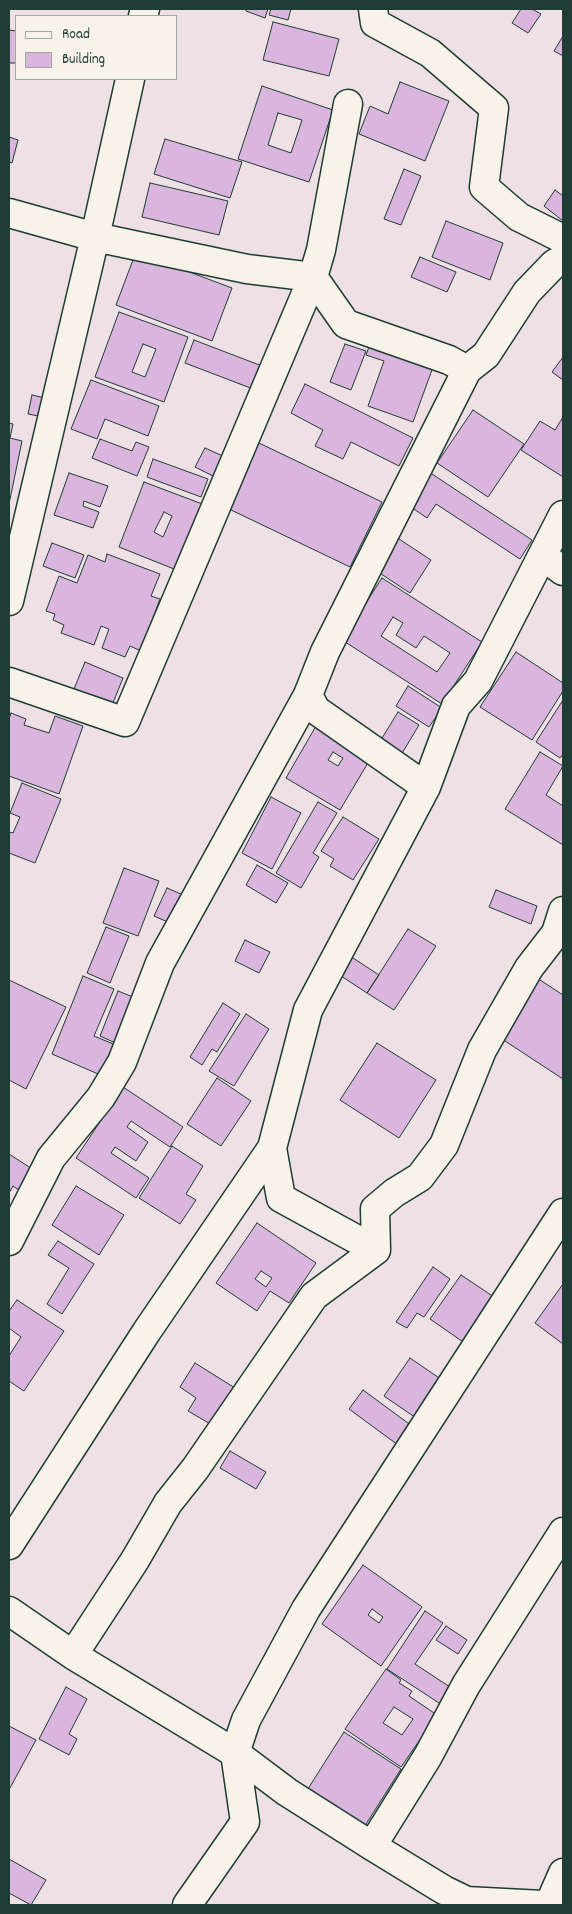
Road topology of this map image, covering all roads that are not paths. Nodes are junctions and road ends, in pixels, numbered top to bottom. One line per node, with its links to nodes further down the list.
1 (373, 9): 6 (street)
2 (130, 80): 5 (street)
3 (348, 104): 8 (street)
4 (9, 213): 5 (street)
5 (95, 237): 8 (street); 12 (street)
6 (563, 238)
7 (563, 258): 9 (street)
8 (313, 277): 9 (street); 13 (street)
9 (467, 370): 14 (street)
10 (563, 515): 11 (street)
11 (553, 563): 15 (street)
12 (9, 601)
13 (9, 682)
14 (308, 695): 15 (street); 19 (street)
15 (426, 786): 17 (street)
16 (563, 911): 20 (street)
17 (272, 1148): 20 (street); 22 (street)
18 (563, 1213): 25 (street)
19 (9, 1241)
20 (376, 1250): 24 (street)
21 (563, 1532): 26 (street)
22 (9, 1545)
23 (9, 1611): 24 (street)
24 (74, 1655): 25 (street)
25 (235, 1753): 26 (street); 29 (street)
26 (372, 1846): 28 (street)
27 (563, 1873): 31 (street)
28 (470, 1903): 30 (street)
29 (187, 1905)
30 (543, 1905)
31 (549, 1905)

